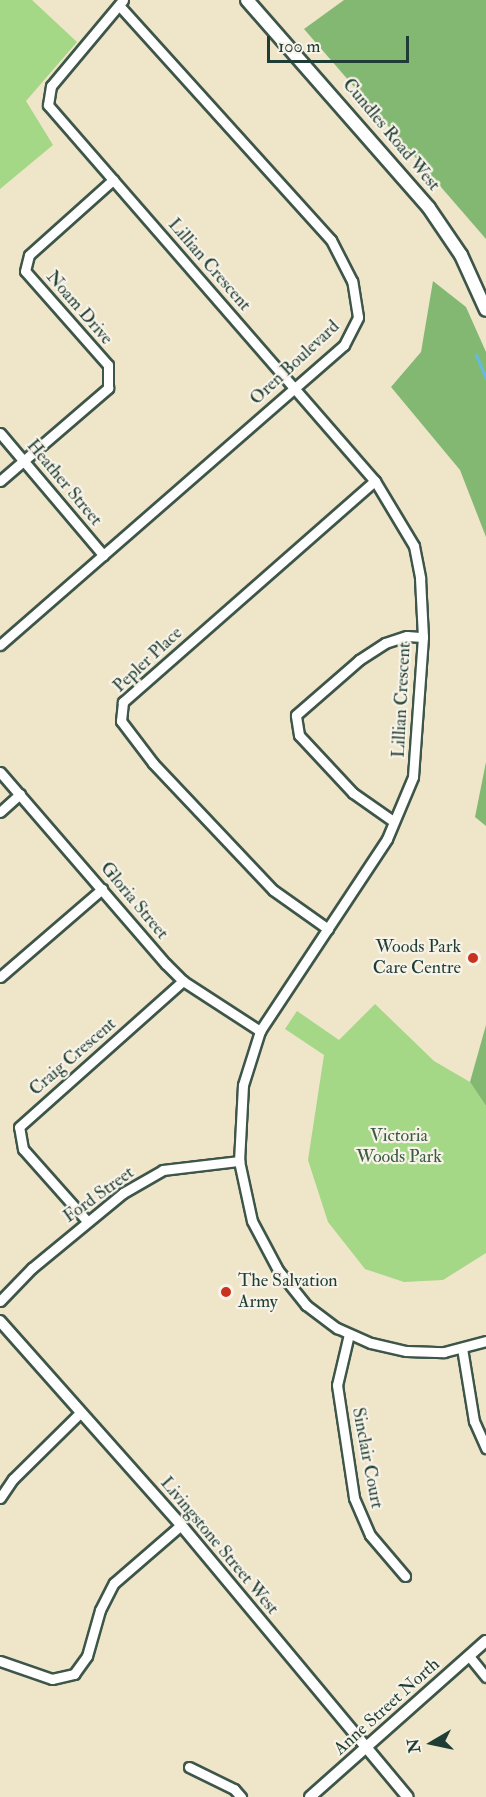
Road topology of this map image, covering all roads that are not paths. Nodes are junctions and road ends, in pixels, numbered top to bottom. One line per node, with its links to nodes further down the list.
1 (247, 0): 4 (main road, Cundles Road West)
2 (121, 2): 3 (street, Lillian Crescent); 5 (street, Oren Boulevard)
3 (113, 180): 5 (street, Lillian Crescent); 7 (street, Noam Drive)
4 (486, 309)
5 (294, 388): 9 (street, Lillian Crescent); 10 (street, Oren Boulevard)
6 (0, 433): 7 (street, Heather Street)
7 (23, 460): 8 (street, Noam Drive); 10 (street, Heather Street)
8 (0, 481)
9 (375, 481): 11 (street, Lillian Crescent); 18 (street, Pepler Place)
10 (103, 555): 12 (street, Oren Boulevard)
11 (423, 636): 16 (street, Lillian Crescent); 16 (street)
12 (0, 645)
13 (0, 772): 14 (street, Gloria Street)
14 (20, 794): 15 (street); 17 (street, Gloria Street)
15 (0, 812)
16 (393, 821): 18 (street, Lillian Crescent)
17 (102, 889): 19 (street); 20 (street, Gloria Street)
18 (328, 929): 21 (street, Lillian Crescent)
19 (0, 977)
20 (183, 981): 21 (street, Gloria Street); 23 (street, Craig Crescent)
21 (260, 1031): 22 (street, Lillian Crescent)
22 (239, 1161): 23 (street, Ford Street); 26 (street, Lillian Crescent)
23 (87, 1221): 24 (street, Ford Street)
24 (0, 1301)
25 (0, 1321): 29 (street, Livingstone Street West)
26 (349, 1334): 28 (street, Lillian Crescent); 33 (street, Sinclair Court)
27 (486, 1341): 28 (street, Lillian Crescent)
28 (462, 1348): 30 (street)
29 (81, 1412): 31 (street); 32 (street, Livingstone Street West)
30 (486, 1448)
31 (0, 1498)
32 (181, 1525): 36 (street); 38 (street, Livingstone Street West)
33 (405, 1576)
34 (486, 1641): 35 (street, Anne Street North)
35 (469, 1656): 37 (street); 38 (street, Anne Street North)
36 (0, 1660)
37 (486, 1677)
38 (368, 1748): 41 (street, Anne Street North); 42 (street, Livingstone Street West)
39 (189, 1767): 40 (street)
40 (241, 1797)
41 (310, 1797)
42 (408, 1797)

